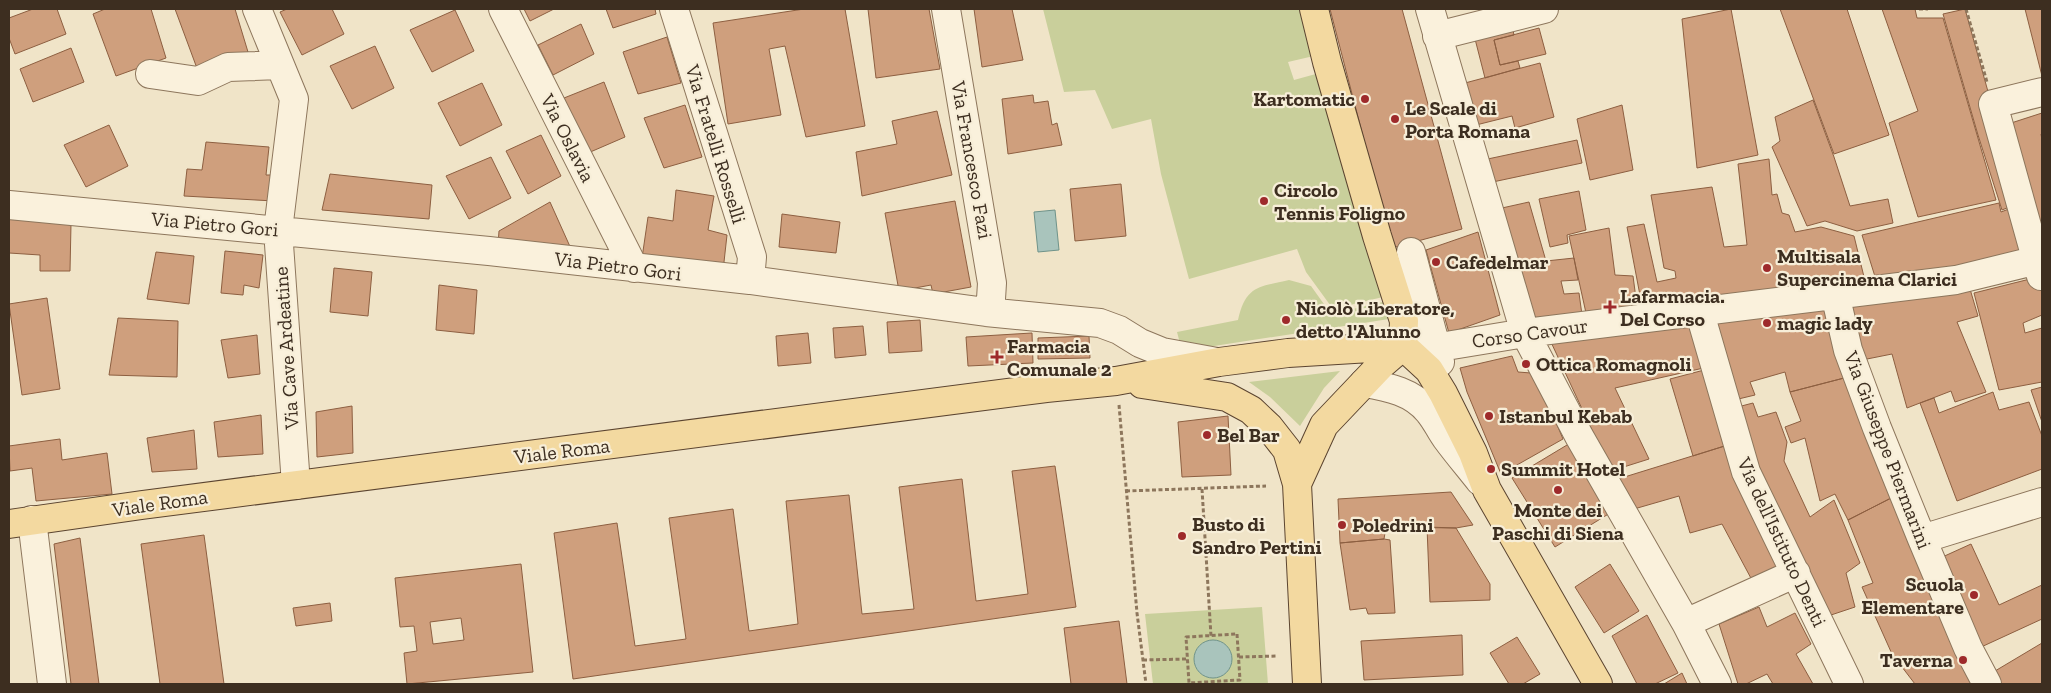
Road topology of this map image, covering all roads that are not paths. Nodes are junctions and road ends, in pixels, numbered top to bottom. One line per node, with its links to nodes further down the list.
1 (257, 9): 9 (street, Via Cave Ardeatine)
2 (503, 9): 16 (street, Via Oslavia)
3 (674, 9): 17 (street, Via Fratelli Rosselli)
4 (946, 9): 20 (street, Via Francesco Fazi)
5 (1314, 9): 22 (main road)
6 (1430, 9): 8 (street)
7 (1544, 9): 8 (street)
8 (1438, 36): 21 (street)
9 (280, 66): 10 (street); 13 (street, Via Cave Ardeatine)
10 (150, 74)
11 (2042, 92): 15 (street)
12 (9, 205): 13 (street, Via Pietro Gori)
13 (278, 230): 16 (street, Via Pietro Gori); 29 (street, Via Cave Ardeatine)
14 (1411, 252): 23 (street)
15 (2040, 265): 18 (street, Corso Cavour)
16 (634, 268): 17 (street, Via Pietro Gori)
17 (750, 280): 20 (street, Via Pietro Gori)
18 (1836, 294): 19 (street, Corso Cavour); 33 (street, Via Giuseppe Piermarini)
19 (1699, 310): 21 (street, Corso Cavour); 34 (street, Via dell'Istituto Denti)
20 (986, 312): 24 (street, Via Pietro Gori)
21 (1525, 332): 23 (street, Corso Cavour); 35 (street)
22 (1403, 346): 23 (street, Corso Cavour); 24 (main road); 25 (main road); 27 (main road)
23 (1436, 346): 27 (street)
24 (1219, 362): 26 (main road)
25 (1364, 383): 28 (main road); 30 (street)
26 (1117, 389): 28 (main road); 29 (main road, Viale Roma)
27 (1454, 414): 30 (main road)
28 (1297, 484): 37 (main road)
29 (296, 485): 32 (main road, Viale Roma)
30 (1487, 490): 38 (main road)
31 (2042, 502): 33 (street)
32 (20, 522): 36 (street)
33 (1922, 539): 41 (street, Via Giuseppe Piermarini)
34 (1796, 573): 35 (street); 40 (street, Via dell'Istituto Denti)
35 (1686, 622): 39 (street)
36 (52, 684)
37 (1307, 684)
38 (1598, 684)
39 (1717, 684)
40 (1849, 684)
41 (1987, 684)

